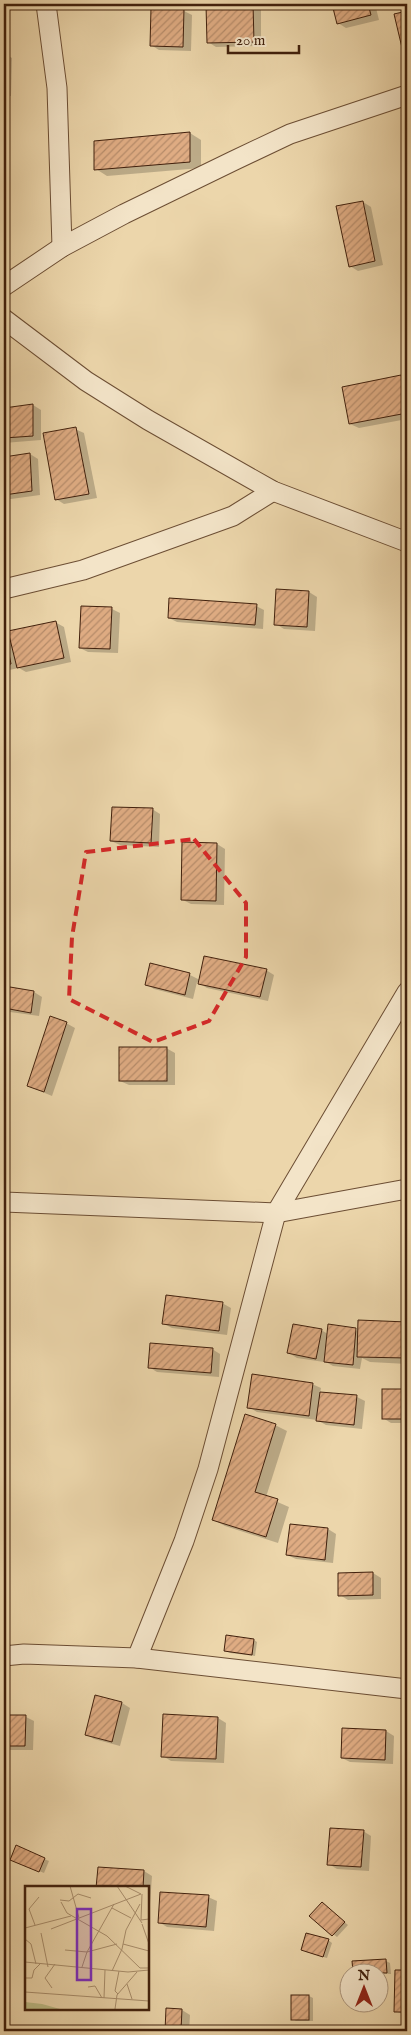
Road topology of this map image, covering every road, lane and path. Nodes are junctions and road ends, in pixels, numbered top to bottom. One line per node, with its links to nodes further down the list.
1 (46, 4): 3 (street)
2 (407, 95): 3 (street)
3 (62, 247): 4 (street)
4 (4, 286)
5 (4, 319): 6 (street)
6 (273, 491): 7 (street); 8 (street)
7 (407, 542)
8 (4, 589)
9 (407, 992): 12 (street)
10 (407, 1189): 12 (street)
11 (4, 1202): 12 (street)
12 (276, 1212): 14 (street)
13 (4, 1656): 14 (street)
14 (137, 1658): 15 (street)
15 (407, 1689)

